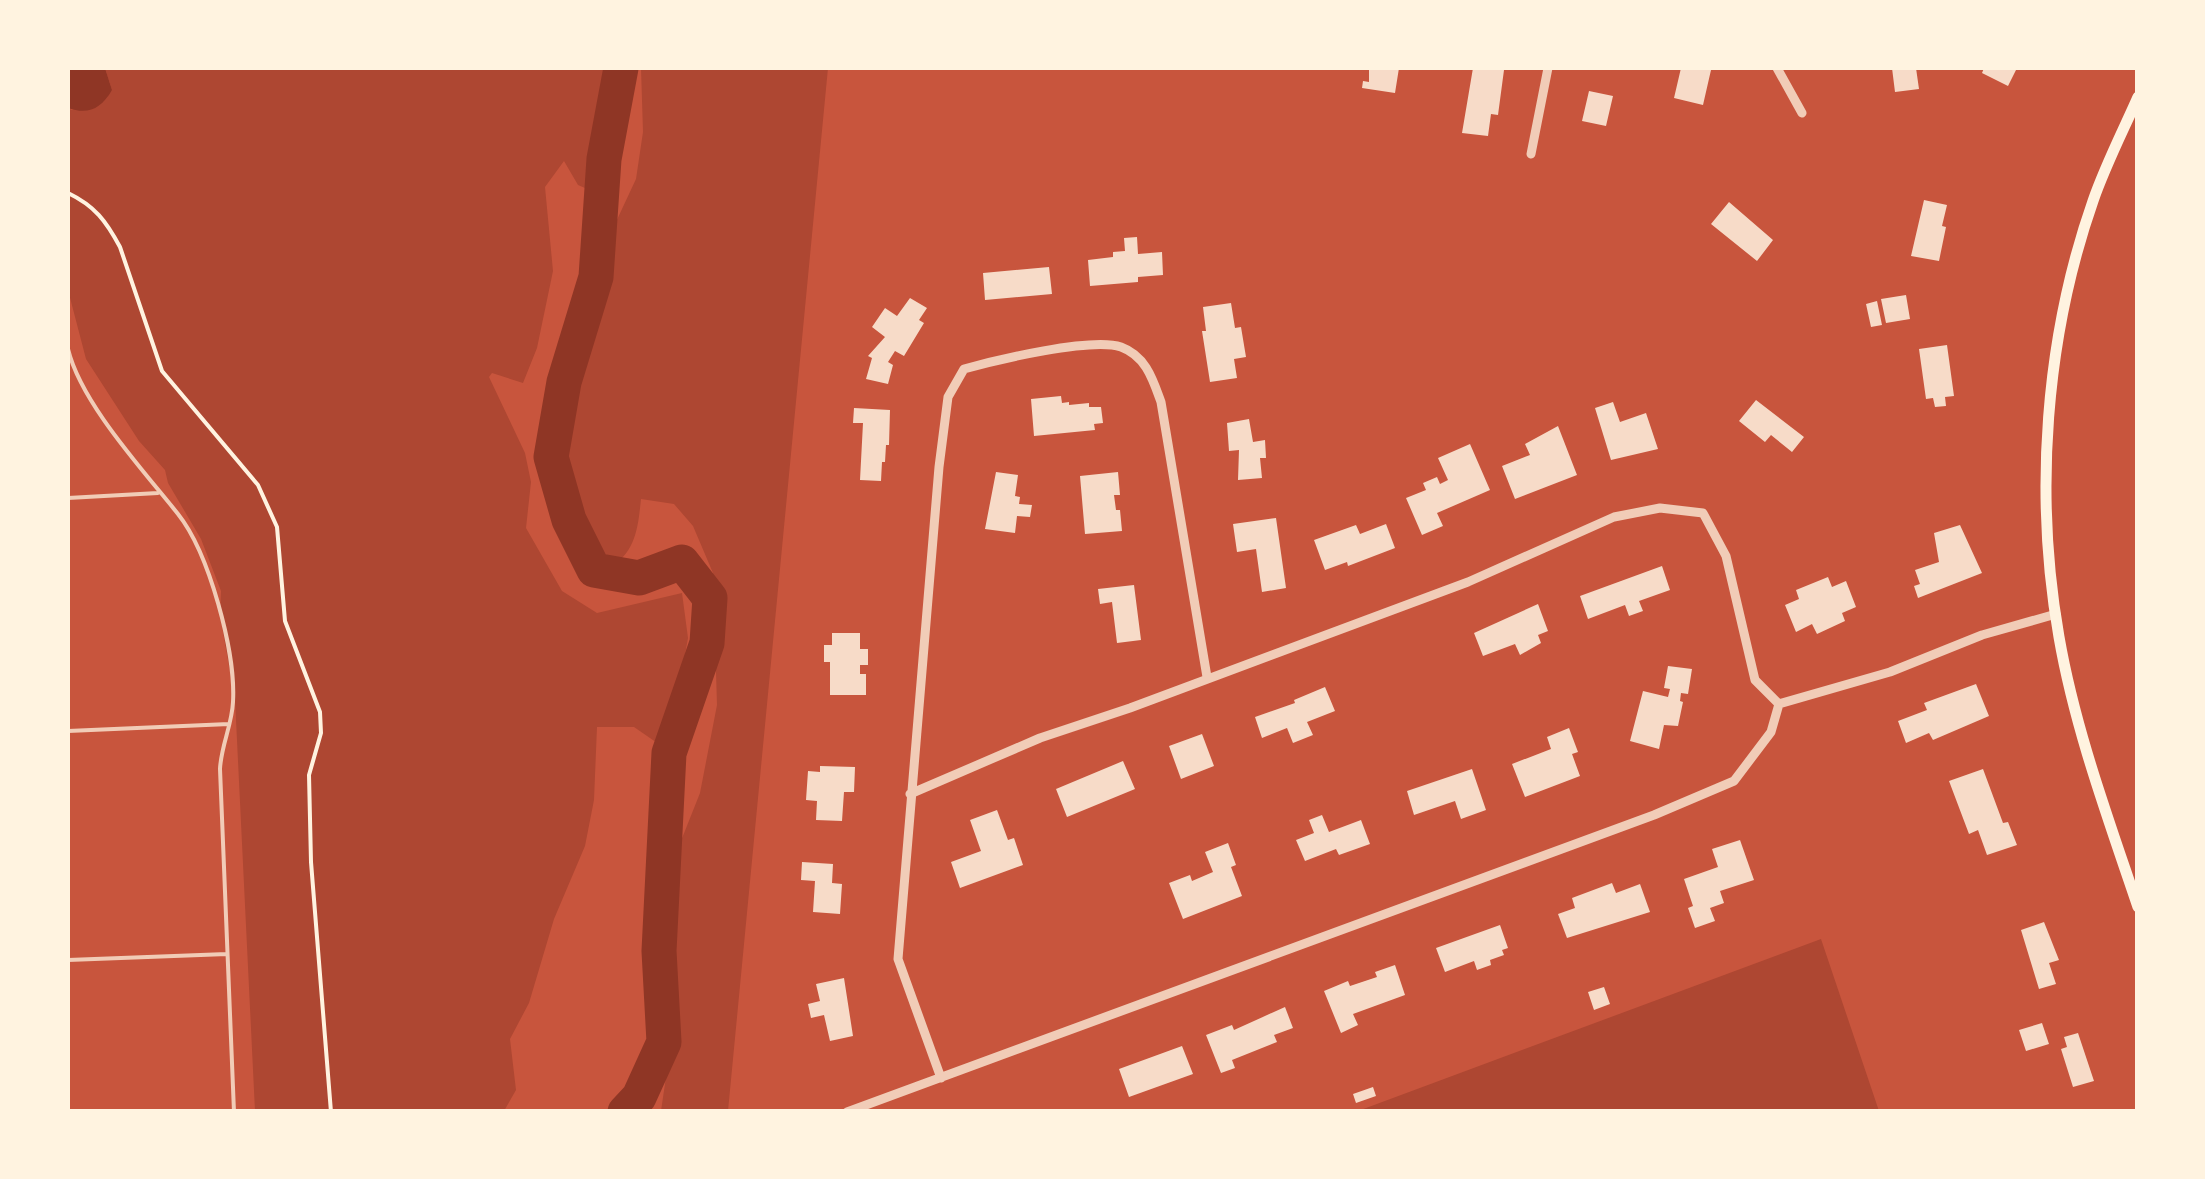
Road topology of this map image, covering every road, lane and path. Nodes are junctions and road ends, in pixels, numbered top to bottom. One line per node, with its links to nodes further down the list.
1 (1548, 68): 5 (street)
2 (1778, 68): 4 (street)
3 (2138, 96): 10 (main road)
4 (1802, 113)
5 (1531, 154)
6 (68, 193): 21 (path)
7 (68, 349): 8 (lane)
8 (159, 493): 9 (lane); 13 (lane)
9 (68, 498)
10 (2056, 614): 12 (street); 16 (main road)
11 (1207, 677): 12 (street); 15 (street); 15 (street)
12 (1779, 704): 19 (street)
13 (230, 724): 14 (lane); 17 (lane)
14 (68, 731)
15 (910, 794): 19 (street)
16 (2138, 906)
17 (227, 954): 18 (lane); 20 (lane)
18 (68, 960)
19 (941, 1078): 22 (street)
20 (234, 1112)
21 (331, 1112)
22 (847, 1112)

